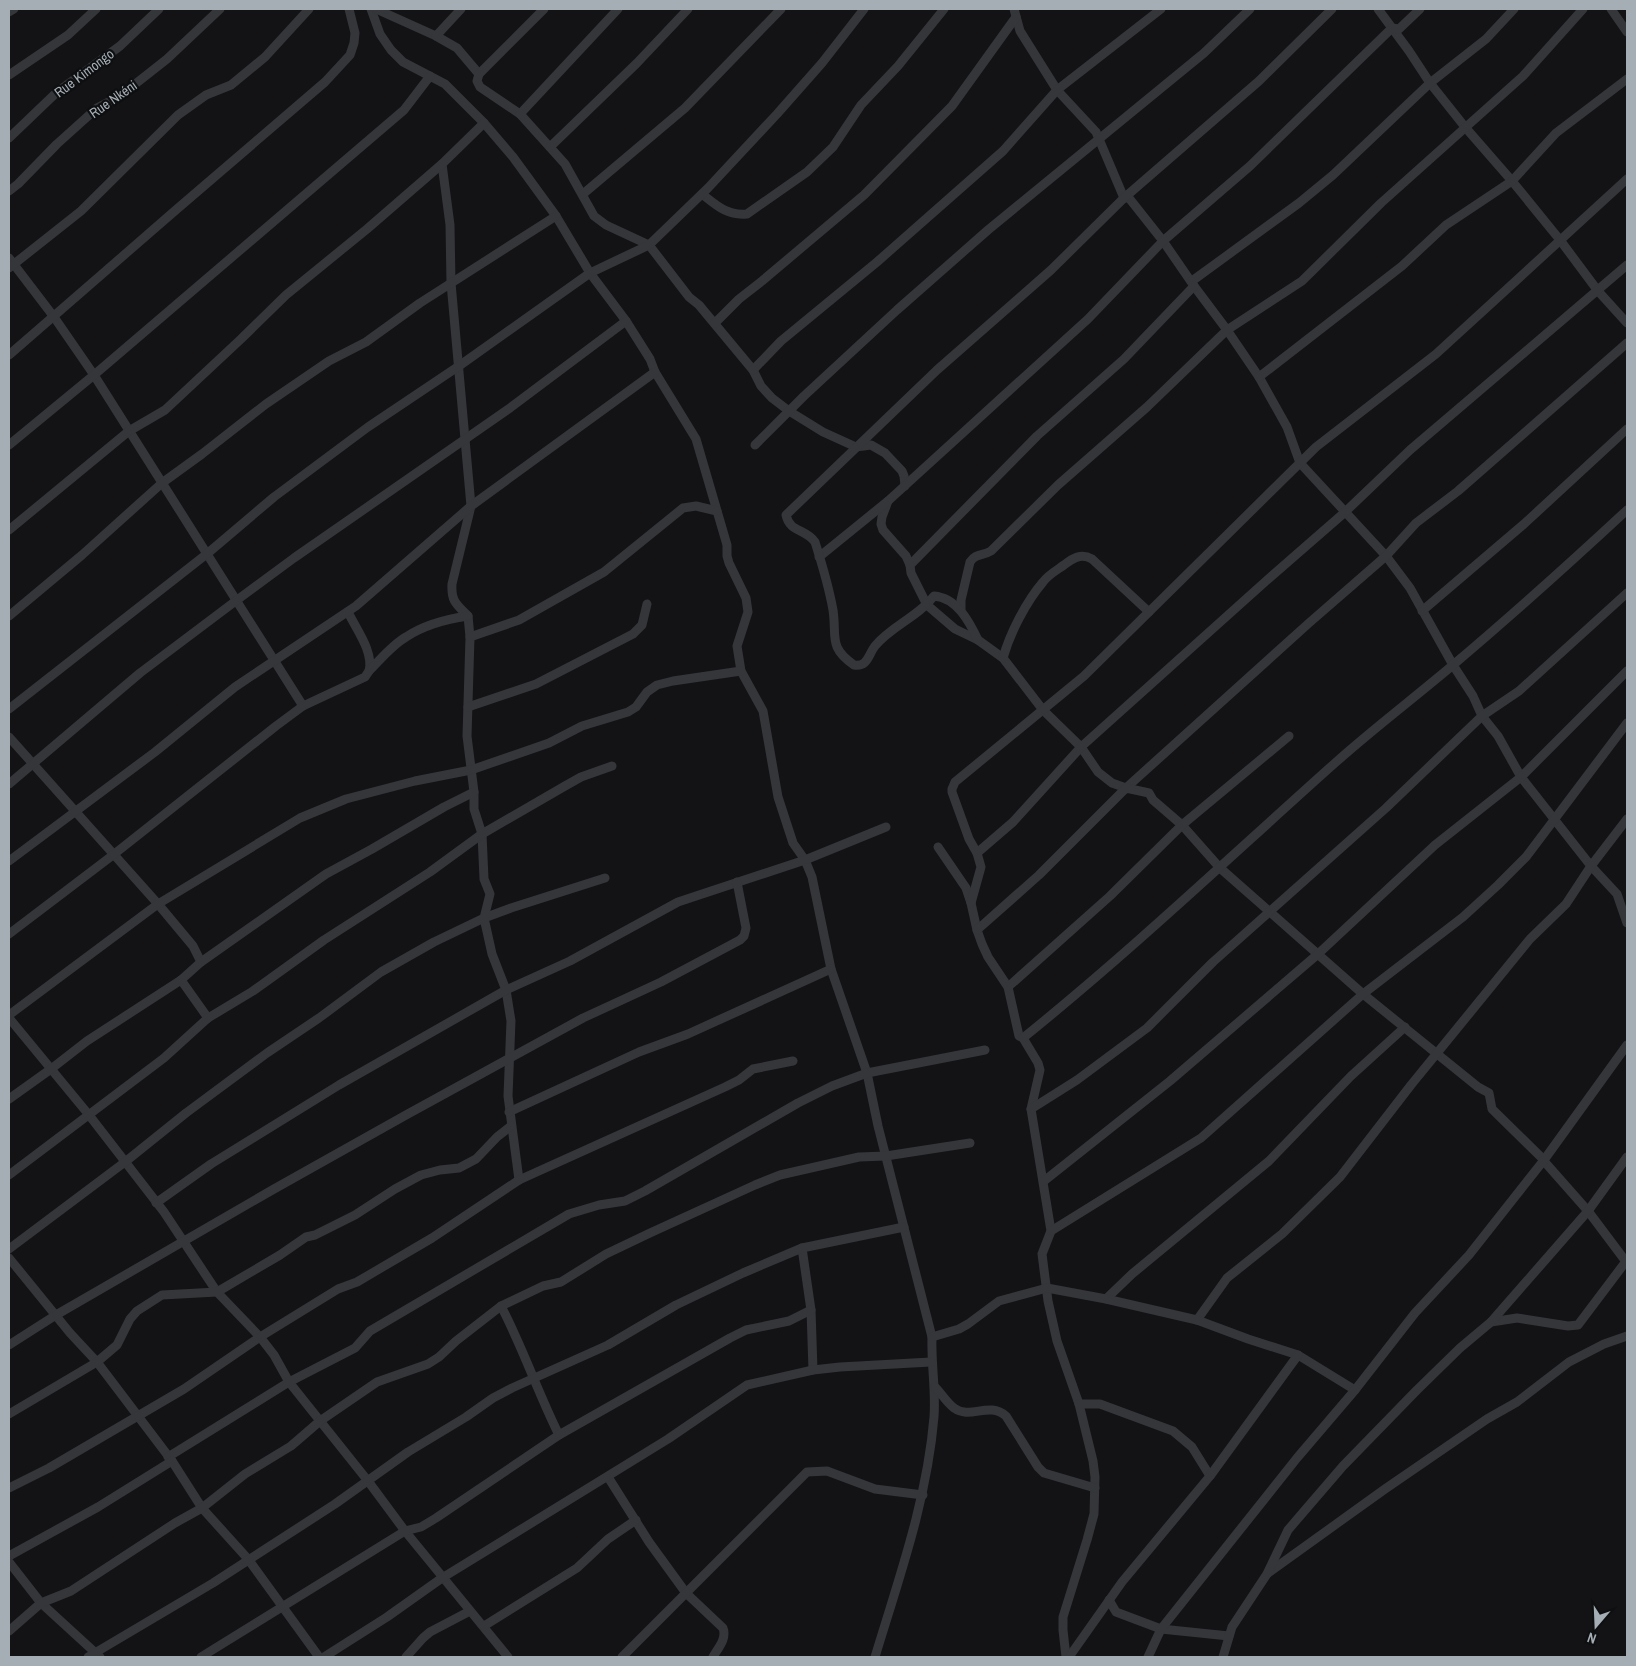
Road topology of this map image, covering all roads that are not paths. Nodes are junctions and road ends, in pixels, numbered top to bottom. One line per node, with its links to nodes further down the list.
1 (14, 9): 24 (street)
2 (96, 9): 32 (street)
3 (159, 9): 40 (street, Rue Kimongo)
4 (220, 9): 46 (street, Rue Nkéni)
5 (309, 9): 54 (street)
6 (349, 9): 60 (street)
7 (371, 9): 33 (street)
8 (376, 9): 30 (street)
9 (461, 9): 30 (street)
10 (544, 9): 31 (street)
11 (618, 9): 37 (street)
12 (688, 9): 42 (street)
13 (781, 9): 47 (street)
14 (864, 9): 48 (street)
15 (944, 9): 48 (street)
16 (1160, 9): 36 (street)
17 (1250, 9): 41 (street)
18 (1332, 9): 49 (street)
19 (1378, 9): 28 (street)
20 (1420, 9): 28 (street)
21 (1514, 9): 35 (street)
22 (1583, 9): 39 (street)
23 (1611, 9): 27 (street)
24 (9, 12)
25 (1015, 13): 36 (street); 62 (street)
26 (1627, 13): 27 (street)
27 (1619, 20): 29 (street)
28 (1392, 28): 35 (street); 52 (street)
29 (1627, 32)
30 (436, 36): 31 (street)
31 (479, 74): 37 (street)
32 (9, 75)
33 (430, 76): 38 (street); 70 (street)
34 (1627, 79): 45 (street)
35 (1430, 83): 39 (street); 58 (street)
36 (1057, 90): 41 (street); 68 (street)
37 (520, 114): 42 (street)
38 (484, 123): 43 (street); 50 (street)
39 (1465, 127): 45 (street); 64 (street)
40 (9, 138)
41 (1098, 140): 49 (street); 72 (street)
42 (550, 147): 47 (street)
43 (442, 164): 57 (street); 74 (street)
44 (1627, 179): 51 (street)
45 (1512, 181): 51 (street); 71 (street)
46 (9, 191)
47 (583, 194): 53 (street)
48 (702, 194): 53 (street)
49 (1124, 198): 52 (street); 78 (street)
50 (556, 216): 56 (street); 57 (street)
51 (1560, 240): 59 (street); 79 (street)
52 (1164, 241): 58 (street); 81 (street)
53 (649, 245): 56 (street); 62 (street)
54 (10, 263): 60 (street)
55 (1627, 266): 59 (street)
56 (590, 273): 61 (street); 67 (street)
57 (451, 283): 67 (street); 80 (street)
58 (1193, 283): 64 (street); 91 (street)
59 (1598, 291): 63 (street); 86 (street)
60 (54, 317): 66 (street); 70 (street)
61 (626, 321): 69 (street); 75 (street)
62 (715, 323): 68 (street)
63 (1627, 323)
64 (1227, 330): 71 (street); 96 (street)
65 (1627, 343): 90 (street)
66 (9, 356)
67 (459, 366): 75 (street); 88 (street)
68 (753, 370): 72 (street)
69 (655, 372): 83 (street); 85 (street)
70 (94, 375): 74 (street); 76 (street)
71 (1259, 377): 79 (street)
72 (789, 411): 77 (street); 78 (street)
73 (1627, 429): 97 (street)
74 (129, 431): 80 (street); 87 (street)
75 (466, 439): 83 (street); 93 (street)
76 (9, 444)
77 (755, 445)
78 (856, 447): 81 (street); 89 (street)
79 (1300, 463): 86 (street); 99 (street)
80 (162, 483): 88 (street); 100 (street)
81 (905, 486): 82 (street)
82 (888, 501): 89 (street); 91 (street)
83 (471, 506): 98 (street); 101 (street)
84 (1627, 510): 106 (street)
85 (717, 511): 102 (street); 108 (street)
86 (1344, 513): 90 (street); 118 (street)
87 (9, 530)
88 (208, 553): 93 (street); 112 (street)
89 (819, 556): 95 (street)
90 (1386, 556): 97 (street); 124 (street)
91 (910, 565): 95 (street)
92 (1627, 593): 114 (street)
93 (237, 600): 105 (street); 119 (street)
94 (647, 604): 111 (street)
95 (927, 605): 96 (street); 103 (street)
96 (961, 610): 103 (street)
97 (1422, 611): 106 (street)
98 (348, 612): 105 (street); 107 (street)
99 (1149, 612): 104 (street); 113 (street)
100 (9, 616)
101 (468, 616): 102 (street); 107 (street)
102 (470, 637): 111 (street)
103 (978, 640): 104 (street)
104 (1003, 658): 113 (street)
105 (274, 661): 110 (street); 126 (street)
106 (1453, 665): 114 (street); 138 (street)
107 (369, 671): 110 (street)
108 (741, 671): 121 (street); 136 (street)
109 (1627, 671): 122 (street)
110 (303, 706): 134 (street)
111 (468, 707): 121 (street)
112 (9, 709)
113 (1043, 710): 118 (street); 133 (street)
114 (1482, 716): 122 (street); 143 (street)
115 (1627, 724): 127 (street)
116 (1289, 736): 129 (street)
117 (9, 737): 119 (street)
118 (1080, 747): 124 (street); 133 (street)
119 (34, 763): 123 (street); 126 (street)
120 (612, 766): 131 (street)
121 (471, 770): 125 (street); 142 (street)
122 (1521, 777): 127 (street); 148 (street)
123 (9, 784)
124 (1126, 788): 129 (street); 146 (street)
125 (474, 792): 131 (street); 149 (street)
126 (74, 812): 134 (street); 135 (street)
127 (1554, 819): 137 (street); 154 (street)
128 (1627, 819): 137 (street)
129 (1182, 825): 138 (street); 152 (street)
130 (886, 827): 136 (street)
131 (482, 834): 144 (street); 156 (street)
132 (938, 847): 141 (street)
133 (977, 853): 141 (street)
134 (113, 856): 142 (street); 147 (street)
135 (9, 860)
136 (805, 860): 140 (street); 150 (street)
137 (1591, 866): 145 (street); 161 (street)
138 (1220, 868): 143 (street); 158 (street)
139 (605, 878): 144 (street)
140 (737, 882): 153 (street); 162 (street)
141 (971, 903): 146 (street)
142 (158, 904): 149 (street); 155 (street)
143 (1270, 912): 148 (street); 167 (street)
144 (484, 918): 153 (street); 175 (street)
145 (1627, 923)
146 (977, 930): 152 (street)
147 (9, 934)
148 (1318, 954): 154 (street); 178 (street)
149 (201, 962): 151 (street)
150 (831, 968): 165 (street); 168 (street)
151 (181, 980): 156 (street); 164 (street)
152 (1008, 987): 158 (street)
153 (506, 990): 162 (street); 179 (street)
154 (1363, 994): 157 (street); 182 (street)
155 (9, 1017): 164 (street)
156 (208, 1018): 169 (street)
157 (1405, 1027): 161 (street); 190 (street)
158 (1023, 1038): 167 (street)
159 (1627, 1044): 174 (street)
160 (985, 1050): 165 (street)
161 (1437, 1053): 174 (street); 194 (street)
162 (508, 1059): 168 (street); 183 (street)
163 (792, 1061): 177 (street)
164 (51, 1069): 166 (street); 169 (street)
165 (867, 1073): 172 (street); 205 (street)
166 (9, 1099)
167 (1031, 1108): 178 (street)
168 (510, 1112): 170 (street)
169 (89, 1115): 175 (street); 176 (street)
170 (511, 1126): 177 (street); 189 (street)
171 (970, 1143): 172 (street)
172 (886, 1156): 181 (street); 191 (street)
173 (1627, 1157): 180 (street)
174 (1543, 1160): 180 (street); 207 (street)
175 (125, 1162): 179 (street); 185 (street)
176 (9, 1174)
177 (518, 1180): 197 (street)
178 (1044, 1181): 182 (street)
179 (156, 1203): 183 (street)
180 (1588, 1211): 187 (street); 195 (street)
181 (904, 1227): 184 (street); 198 (street)
182 (1051, 1231): 188 (street)
183 (184, 1241): 189 (street); 193 (street)
184 (802, 1248): 192 (street); 204 (street)
185 (9, 1249)
186 (9, 1258): 193 (street)
187 (1627, 1262): 195 (street)
188 (1047, 1288): 190 (street); 198 (street); 208 (street)
189 (217, 1292): 197 (street); 201 (street)
190 (1106, 1298): 194 (street)
191 (502, 1306): 204 (street); 211 (street)
192 (811, 1310): 203 (street); 212 (street)
193 (56, 1315): 199 (street); 201 (street)
194 (1197, 1320): 200 (street)
195 (1491, 1322): 226 (street)
196 (1627, 1336): 226 (street)
197 (260, 1337): 205 (street); 210 (street)
198 (932, 1337): 202 (street)
199 (9, 1345)
200 (1298, 1355): 207 (street); 214 (street)
201 (97, 1362): 209 (street); 210 (street)
202 (932, 1362): 203 (street); 206 (street)
203 (813, 1370): 215 (street)
204 (534, 1378): 212 (street); 216 (street)
205 (289, 1382): 211 (street); 213 (street)
206 (935, 1387): 218 (street); 219 (street)
207 (1355, 1390): 234 (street)
208 (1079, 1404): 214 (street); 218 (street)
209 (9, 1414)
210 (138, 1414): 213 (street); 217 (street)
211 (320, 1421): 216 (street); 220 (street)
212 (559, 1435): 222 (street)
213 (170, 1459): 220 (street); 223 (street)
214 (1210, 1476): 229 (street)
215 (608, 1477): 221 (street); 227 (street)
216 (368, 1481): 222 (street); 224 (street)
217 (9, 1488)
218 (1095, 1488): 246 (street)
219 (923, 1495): 228 (street); 245 (street)
220 (202, 1508): 224 (street); 230 (street)
221 (636, 1520): 228 (street); 233 (street)
222 (404, 1531): 227 (street); 231 (street)
223 (9, 1556)
224 (248, 1559): 231 (street); 237 (street)
225 (9, 1562): 230 (street)
226 (1267, 1574): 236 (street)
227 (442, 1578): 232 (street); 241 (street)
228 (686, 1593): 243 (street); 244 (street)
229 (1109, 1600): 234 (street); 246 (street)
230 (41, 1603): 235 (street); 237 (street)
231 (282, 1607): 239 (street); 240 (street)
232 (470, 1610): 233 (street); 242 (street)
233 (484, 1626): 238 (street)
234 (1161, 1629): 236 (street); 247 (street)
235 (9, 1631)
236 (1229, 1636): 248 (street)
237 (94, 1656)
238 (505, 1656)
239 (201, 1657)
240 (319, 1657)
241 (324, 1657)
242 (406, 1657)
243 (622, 1657)
244 (713, 1657)
245 (875, 1657)
246 (1068, 1657)
247 (1148, 1657)
248 (1222, 1657)

